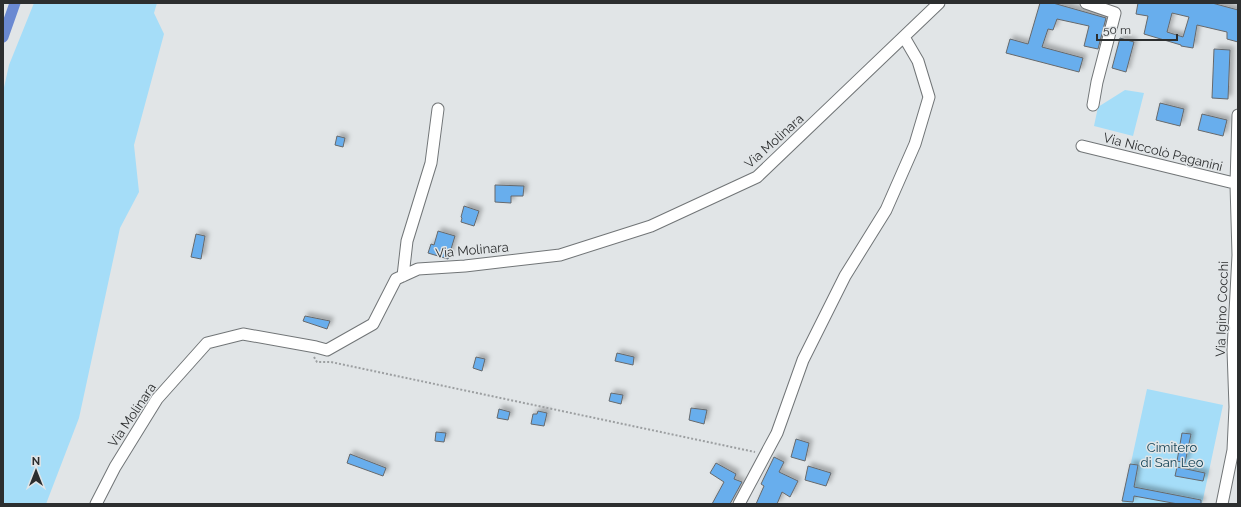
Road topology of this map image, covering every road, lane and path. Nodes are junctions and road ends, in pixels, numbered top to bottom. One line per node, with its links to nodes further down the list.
1 (938, 3): 3 (street, Via Molinara)
2 (1086, 3): 4 (street)
3 (904, 37): 9 (street, Via Molinara); 11 (street)
4 (1093, 105)
5 (438, 109): 9 (street)
6 (1238, 115): 8 (street, Via Igino Cocchi)
7 (1082, 146): 8 (street, Via Niccolò Paganini)
8 (1237, 184): 14 (street, Via Igino Cocchi)
9 (403, 276): 10 (street, Via Molinara)
10 (316, 347): 11 (path); 12 (street, Via Molinara)
11 (766, 454): 13 (street)
12 (96, 504)
13 (739, 504)
14 (1222, 504)

